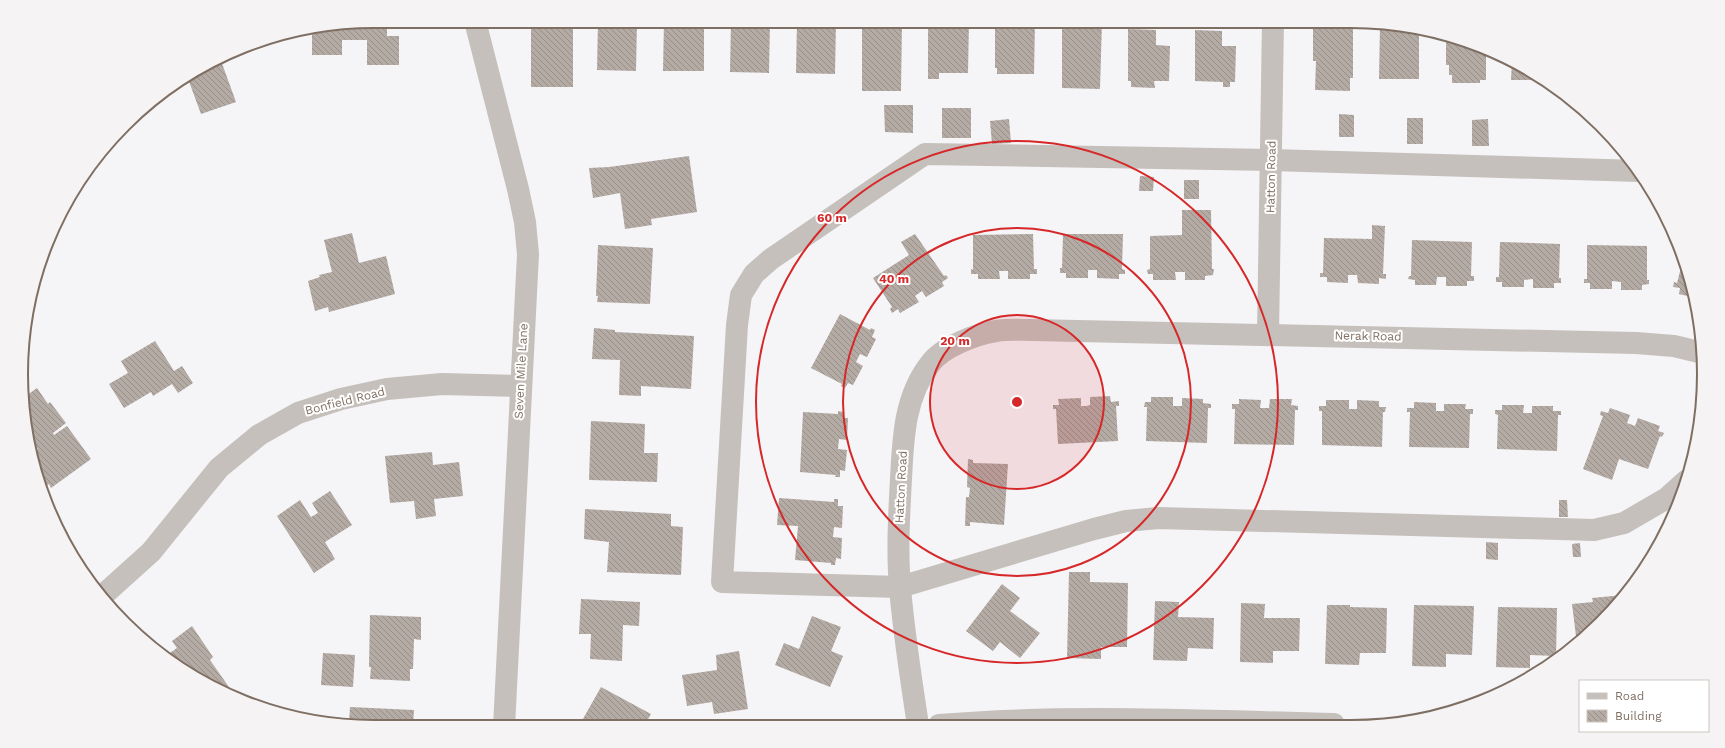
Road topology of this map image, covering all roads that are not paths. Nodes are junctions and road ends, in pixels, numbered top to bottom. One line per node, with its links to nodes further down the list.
1 (477, 28): 8 (street, Seven Mile Lane)
2 (1273, 28): 3 (street, Hatton Road)
3 (1271, 160): 4 (street); 6 (street, Hatton Road); 10 (street)
4 (1631, 171)
5 (1032, 330): 6 (street, Nerak Road); 10 (street, Hatton Road)
6 (1268, 334): 7 (street, Nerak Road)
7 (1696, 351)
8 (520, 386): 11 (street, Bonfield Road); 12 (street, Seven Mile Lane)
9 (1678, 488): 10 (street)
10 (900, 587): 13 (street, Hatton Road)
11 (106, 593)
12 (504, 720)
13 (917, 720)
14 (1013, 720): 15 (street)
15 (1153, 720)

